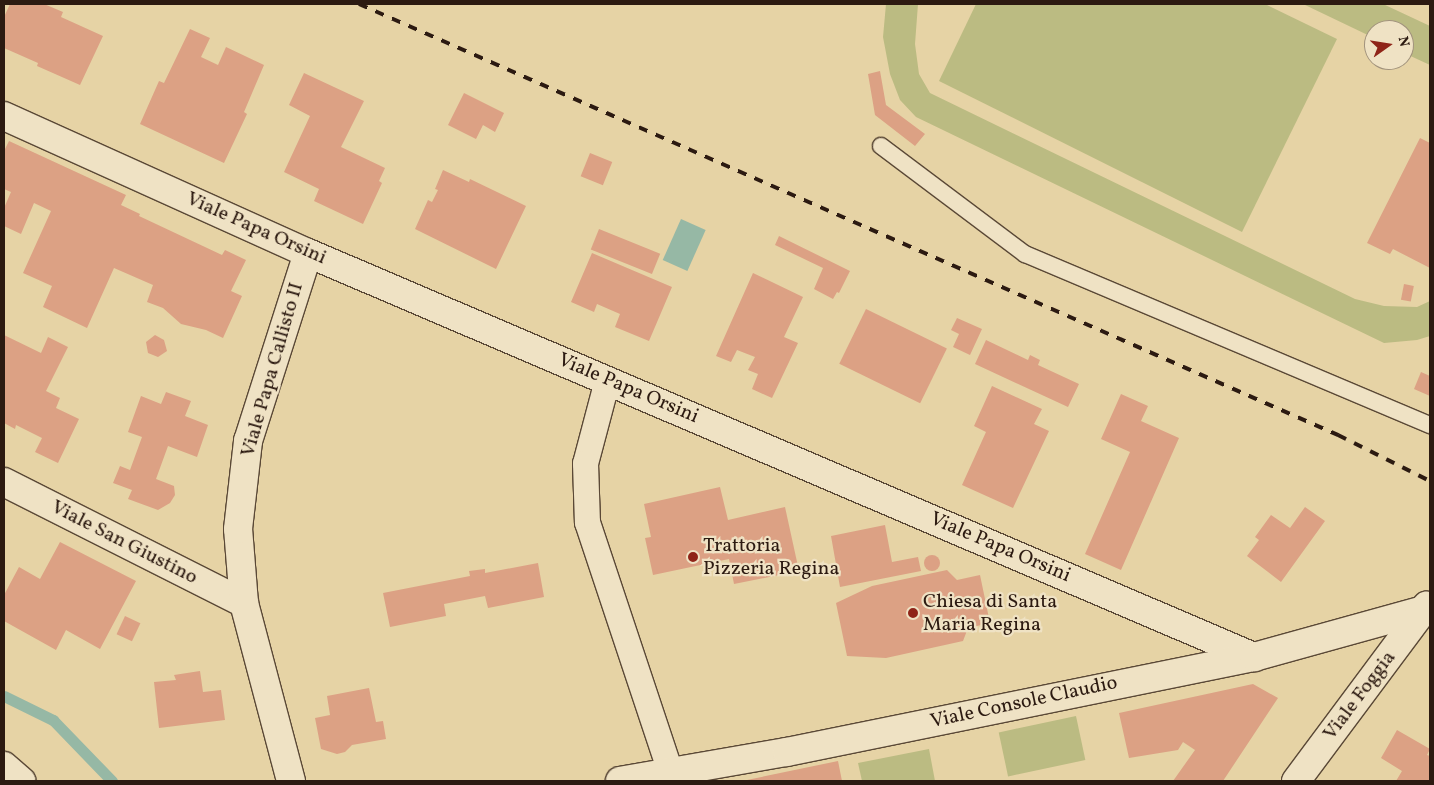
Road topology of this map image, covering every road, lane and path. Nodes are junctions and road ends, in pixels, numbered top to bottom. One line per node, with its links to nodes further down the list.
1 (4, 116): 3 (street, Viale Papa Orsini)
2 (881, 146): 5 (lane)
3 (308, 253): 4 (street, Viale Papa Orsini); 7 (street, Viale Papa Callisto II)
4 (607, 380): 9 (street, Viale Papa Orsini); 11 (street)
5 (1430, 424)
6 (4, 482): 7 (street, Viale San Giustino)
7 (244, 603): 13 (street, Viale Papa Callisto II)
8 (1428, 608): 9 (street, Viale Console Claudio); 15 (street, Viale Foggia)
9 (1254, 656): 11 (street, Viale Console Claudio)
10 (4, 766): 12 (street)
11 (672, 777): 14 (street, Viale Console Claudio)
12 (21, 781)
13 (291, 781)
14 (620, 781)
15 (1296, 781)

